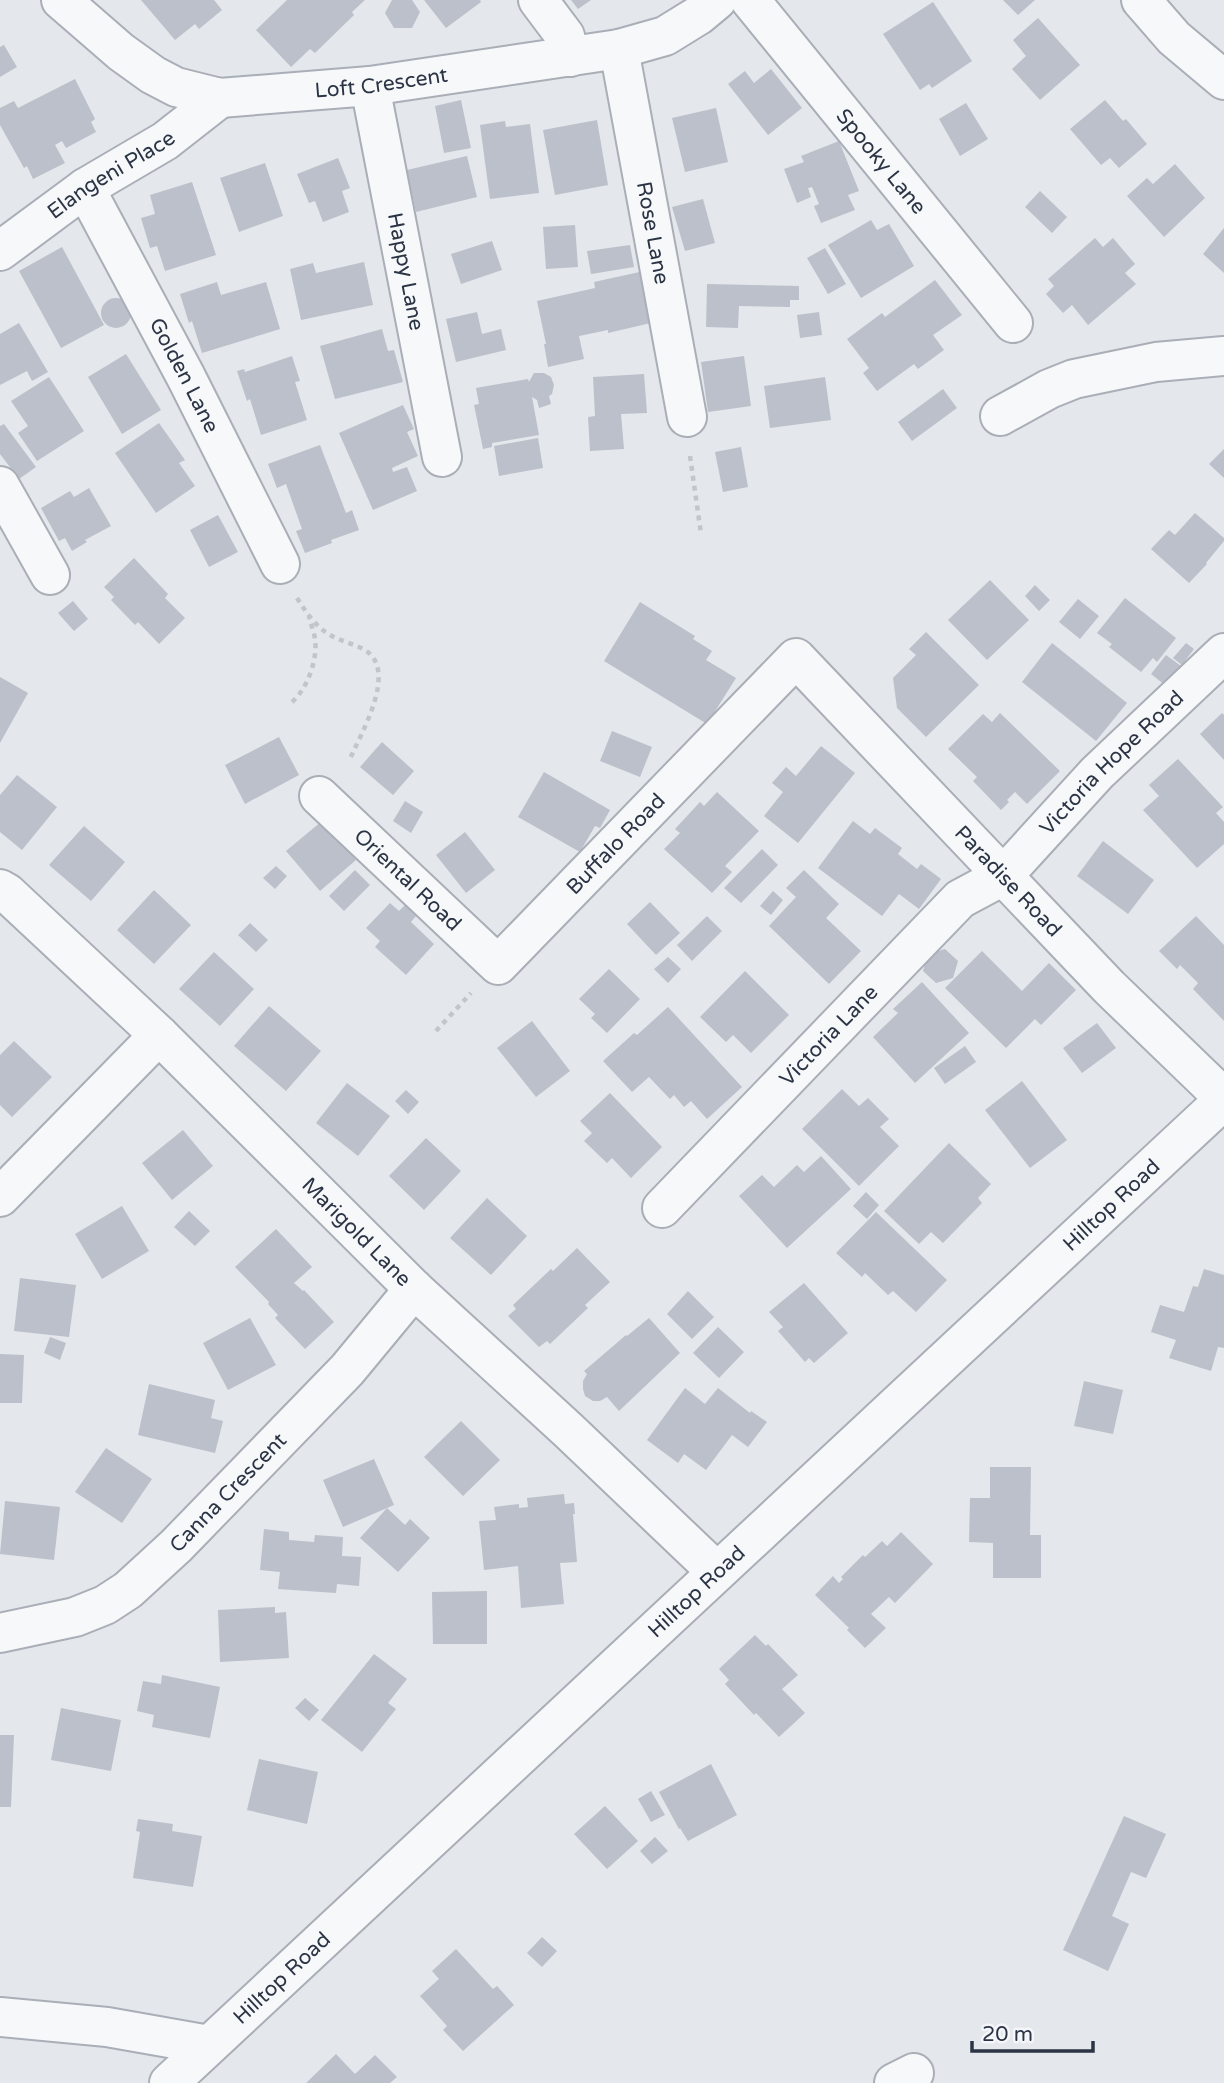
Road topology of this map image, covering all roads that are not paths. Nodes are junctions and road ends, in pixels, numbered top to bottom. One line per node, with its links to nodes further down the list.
1 (61, 0): 10 (street, Loft Crescent)
2 (538, 0): 7 (street)
3 (716, 0): 6 (street, Loft Crescent)
4 (750, 0): 13 (street, Spooky Lane)
5 (1141, 0): 8 (street)
6 (619, 49): 7 (street, Loft Crescent); 16 (street, Rose Lane)
7 (570, 57): 9 (street, Loft Crescent)
8 (1224, 80)
9 (370, 86): 10 (street, Loft Crescent); 17 (street, Happy Lane)
10 (220, 98): 11 (street, Elangeni Place)
11 (85, 188): 12 (street, Elangeni Place); 19 (street, Golden Lane)
12 (0, 251)
13 (1013, 323)
14 (1224, 356): 15 (street)
15 (1000, 416)
16 (687, 417)
17 (442, 457)
18 (0, 486): 20 (street)
19 (280, 564)
20 (50, 575)
21 (1224, 653): 24 (street, Victoria Hope Road)
22 (796, 658): 24 (street, Paradise Road); 26 (street, Buffalo Road)
23 (319, 796): 26 (street, Oriental Road)
24 (1003, 876): 28 (street, Paradise Road); 30 (street, Victoria Lane)
25 (0, 890): 27 (street, Marigold Lane)
26 (498, 965)
27 (159, 1035): 29 (street); 31 (street, Marigold Lane)
28 (1224, 1099): 32 (street, Hilltop Road)
29 (0, 1196)
30 (662, 1208)
31 (414, 1289): 32 (street, Marigold Lane); 33 (street, Canna Crescent)
32 (716, 1571): 35 (street, Hilltop Road)
33 (0, 1633)
34 (0, 2017): 35 (street)
35 (209, 2045): 36 (street, Hilltop Road)
36 (169, 2083)

